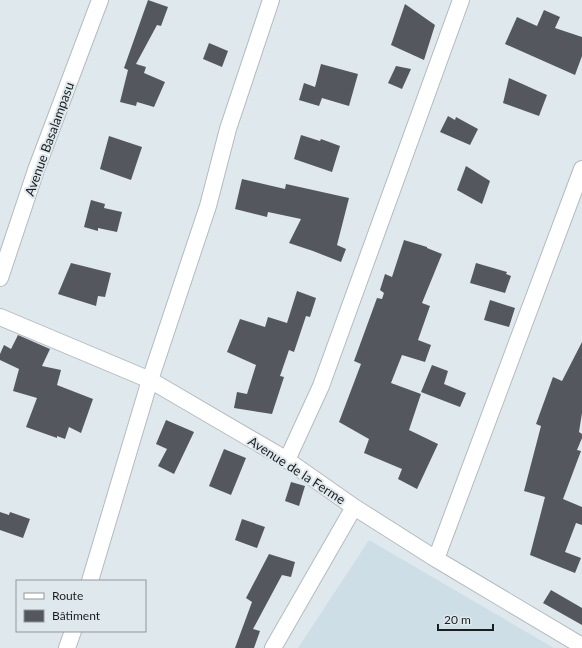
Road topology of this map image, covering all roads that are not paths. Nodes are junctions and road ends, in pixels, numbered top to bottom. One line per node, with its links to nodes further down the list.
1 (100, 0): 5 (street, Avenue Basalampasu)
2 (271, 0): 7 (street)
3 (461, 0): 8 (street)
4 (582, 169): 10 (street)
5 (0, 278)
6 (0, 317): 7 (street, Avenue de la Ferme)
7 (150, 380): 8 (street, Avenue de la Ferme); 11 (street)
8 (287, 460): 9 (street, Avenue de la Ferme)
9 (354, 507): 10 (street, Avenue de la Ferme); 15 (street)
10 (436, 559): 13 (street, Avenue de la Ferme)
11 (90, 580)
12 (73, 632): 14 (street)
13 (582, 646)
14 (67, 648)
15 (274, 648)

